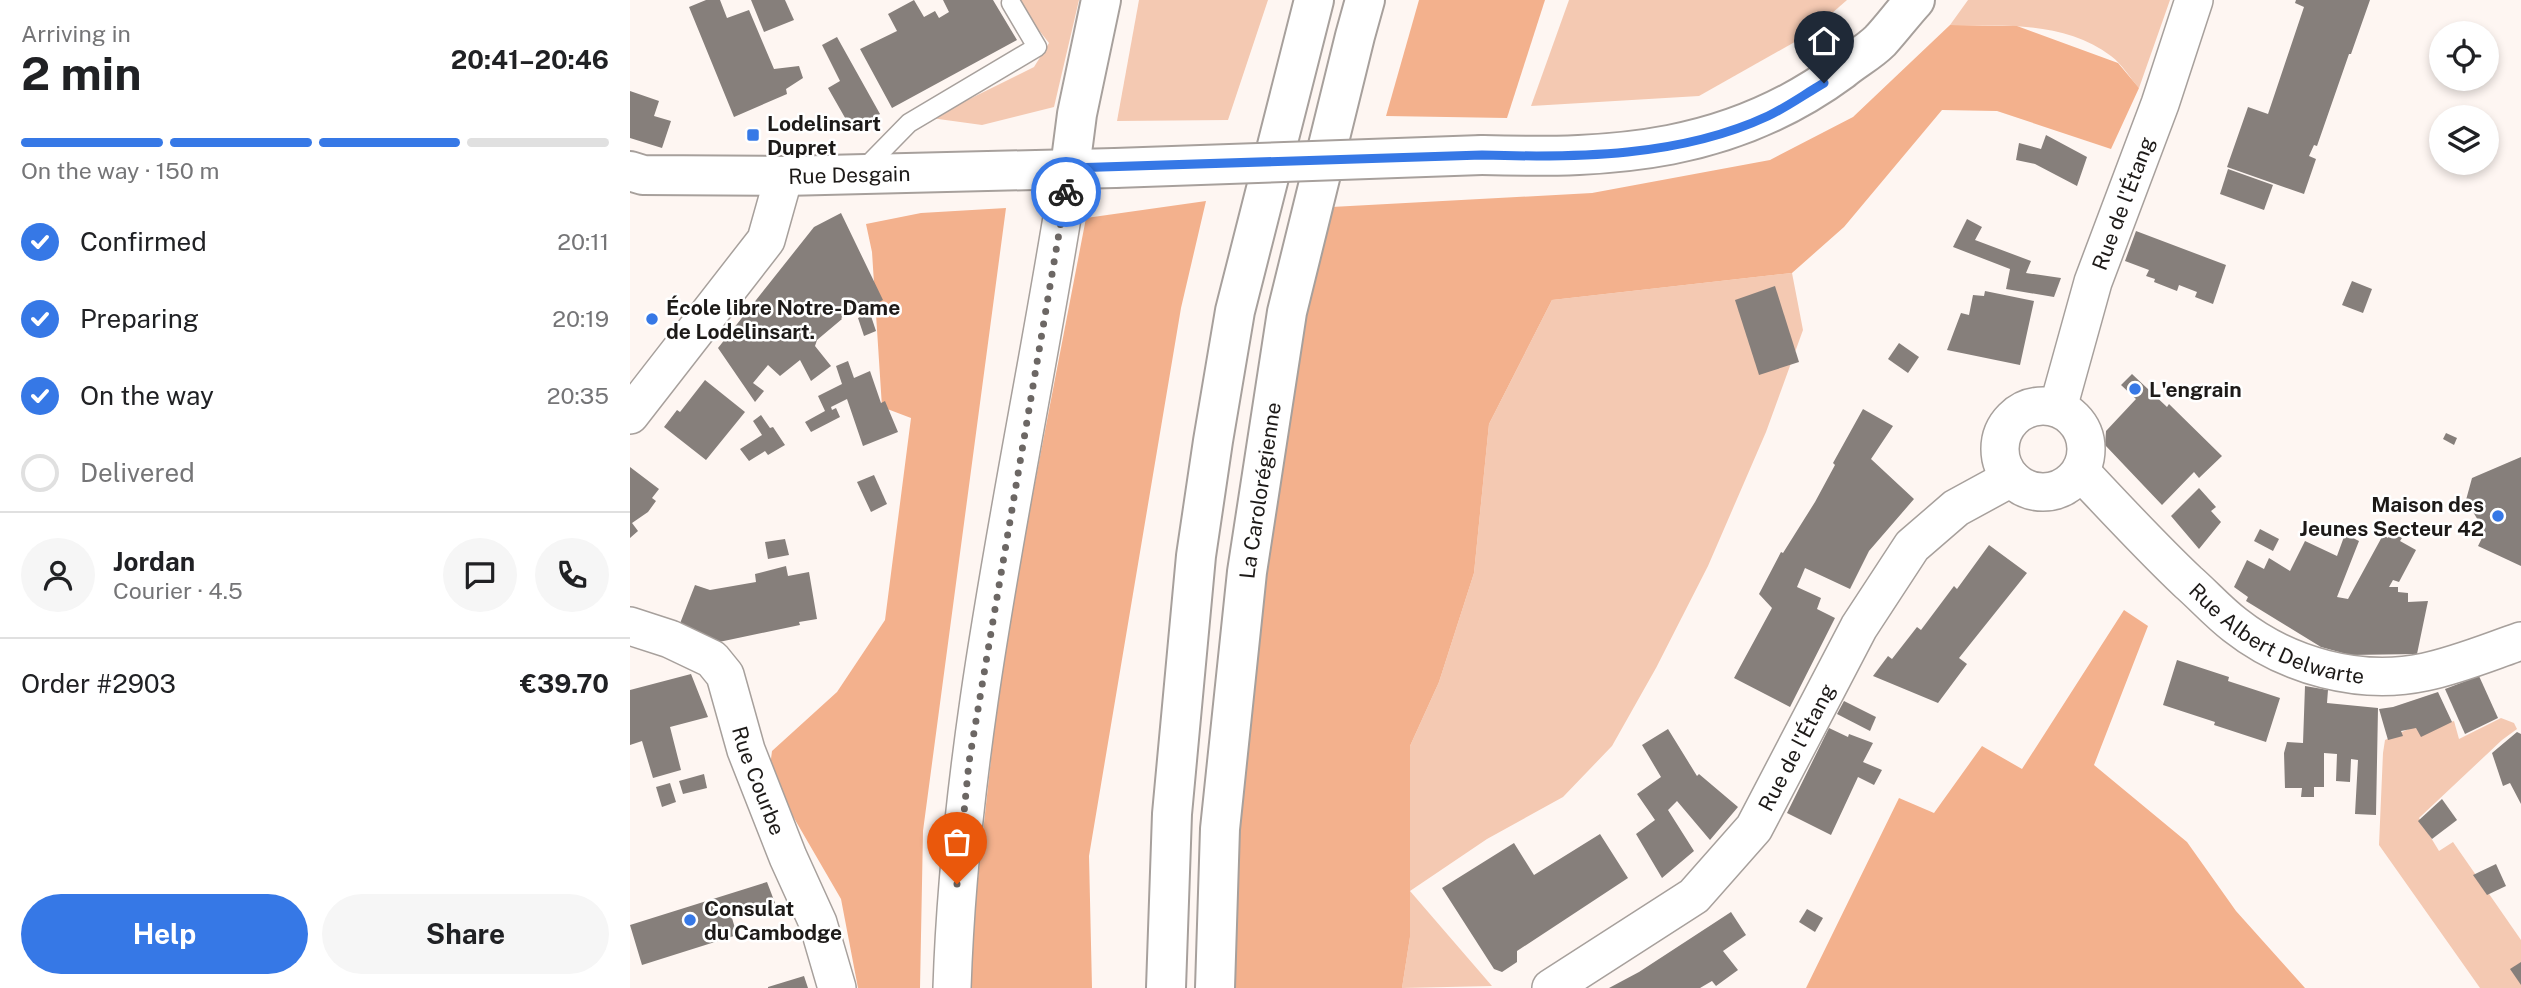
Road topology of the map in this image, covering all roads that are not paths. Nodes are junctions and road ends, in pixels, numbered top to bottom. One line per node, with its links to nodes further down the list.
1 (1101, 0): 7 (main road)
2 (1314, 0): 19 (main road)
3 (1365, 0): 20 (main road, La Carolorégienne)
4 (1914, 0): 7 (main road, Rue Desgain, bridge)
5 (2194, 0): 11 (street, Rue de l'Étang)
6 (1011, 3): 9 (lane)
7 (1070, 168): 9 (main road, Rue Desgain); 18 (street)
8 (630, 171): 10 (main road, Rue Desgain)
9 (859, 174): 10 (main road, Rue Desgain)
10 (784, 176): 12 (street)
11 (2058, 408): 13 (street); 14 (street)
12 (630, 415)
13 (2081, 472): 14 (street); 16 (street, Rue Albert Delwarte)
14 (2011, 478): 21 (street, Rue de l'Étang)
15 (630, 625): 17 (street, Rue Courbe)
16 (2521, 641)
17 (836, 988)
18 (951, 988)
19 (1166, 988)
20 (1215, 988)
21 (1551, 988)

